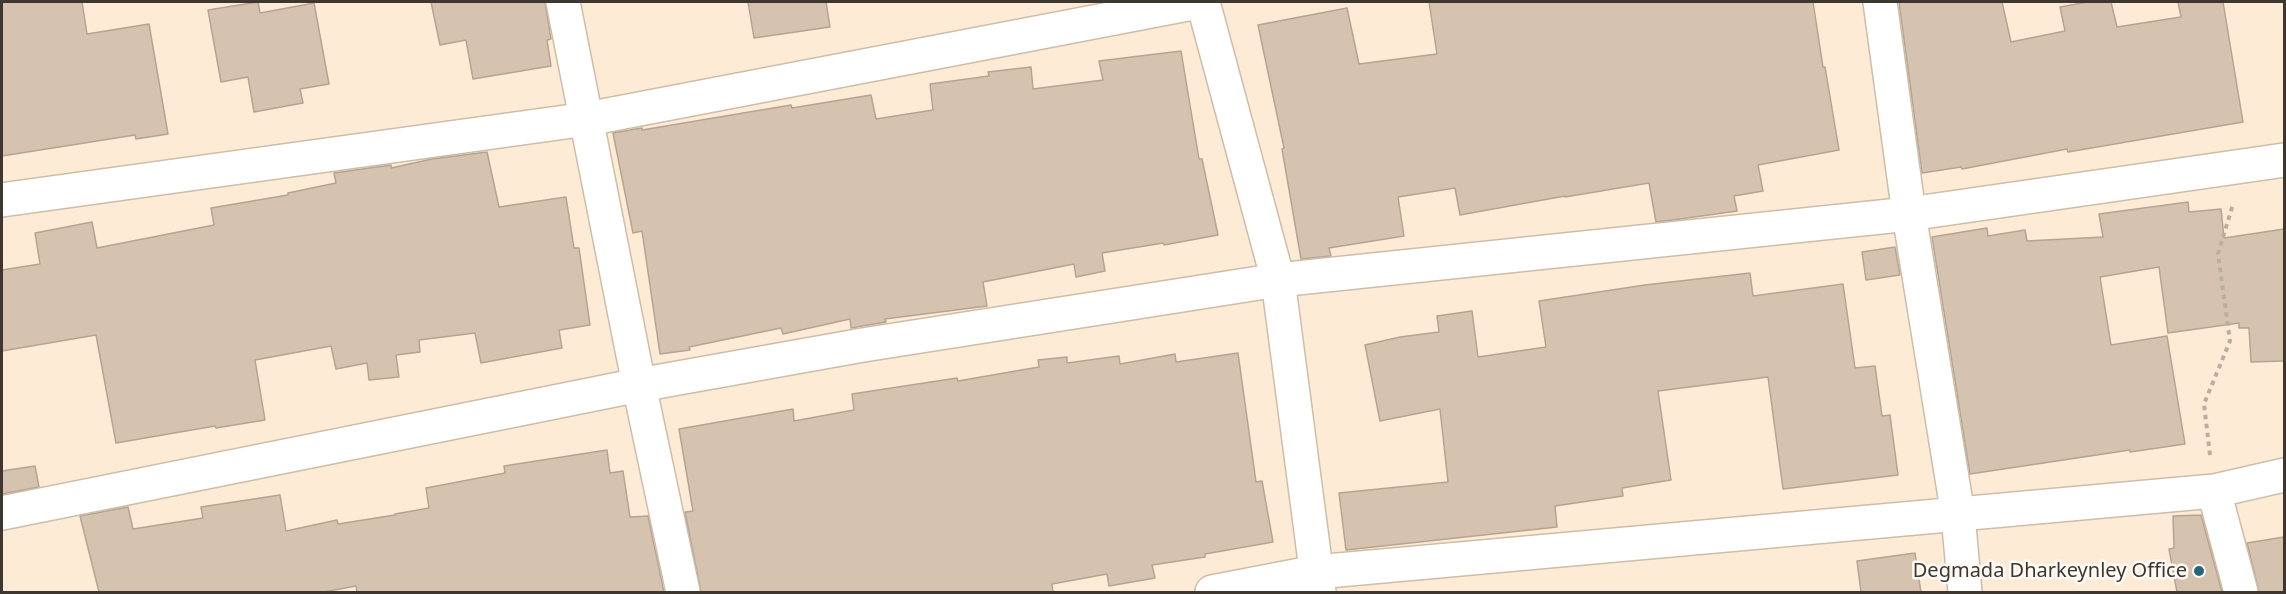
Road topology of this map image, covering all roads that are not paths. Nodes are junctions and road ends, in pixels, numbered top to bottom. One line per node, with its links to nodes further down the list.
1 (563, 2): 5 (street)
2 (1198, 2): 5 (street)
3 (1203, 2): 9 (street)
4 (1880, 2): 8 (street)
5 (587, 119): 7 (street); 10 (street)
6 (2284, 160): 8 (street)
7 (2, 200)
8 (1909, 214): 9 (street); 14 (street)
9 (1278, 280): 10 (street); 15 (street)
10 (639, 385): 13 (street); 16 (street)
11 (2284, 475): 12 (street)
12 (2214, 491): 14 (street); 19 (street)
13 (2, 513)
14 (1958, 515): 15 (street); 18 (street)
15 (1318, 582): 17 (street)
16 (683, 592)
17 (1212, 592)
18 (1965, 592)
19 (2241, 592)

